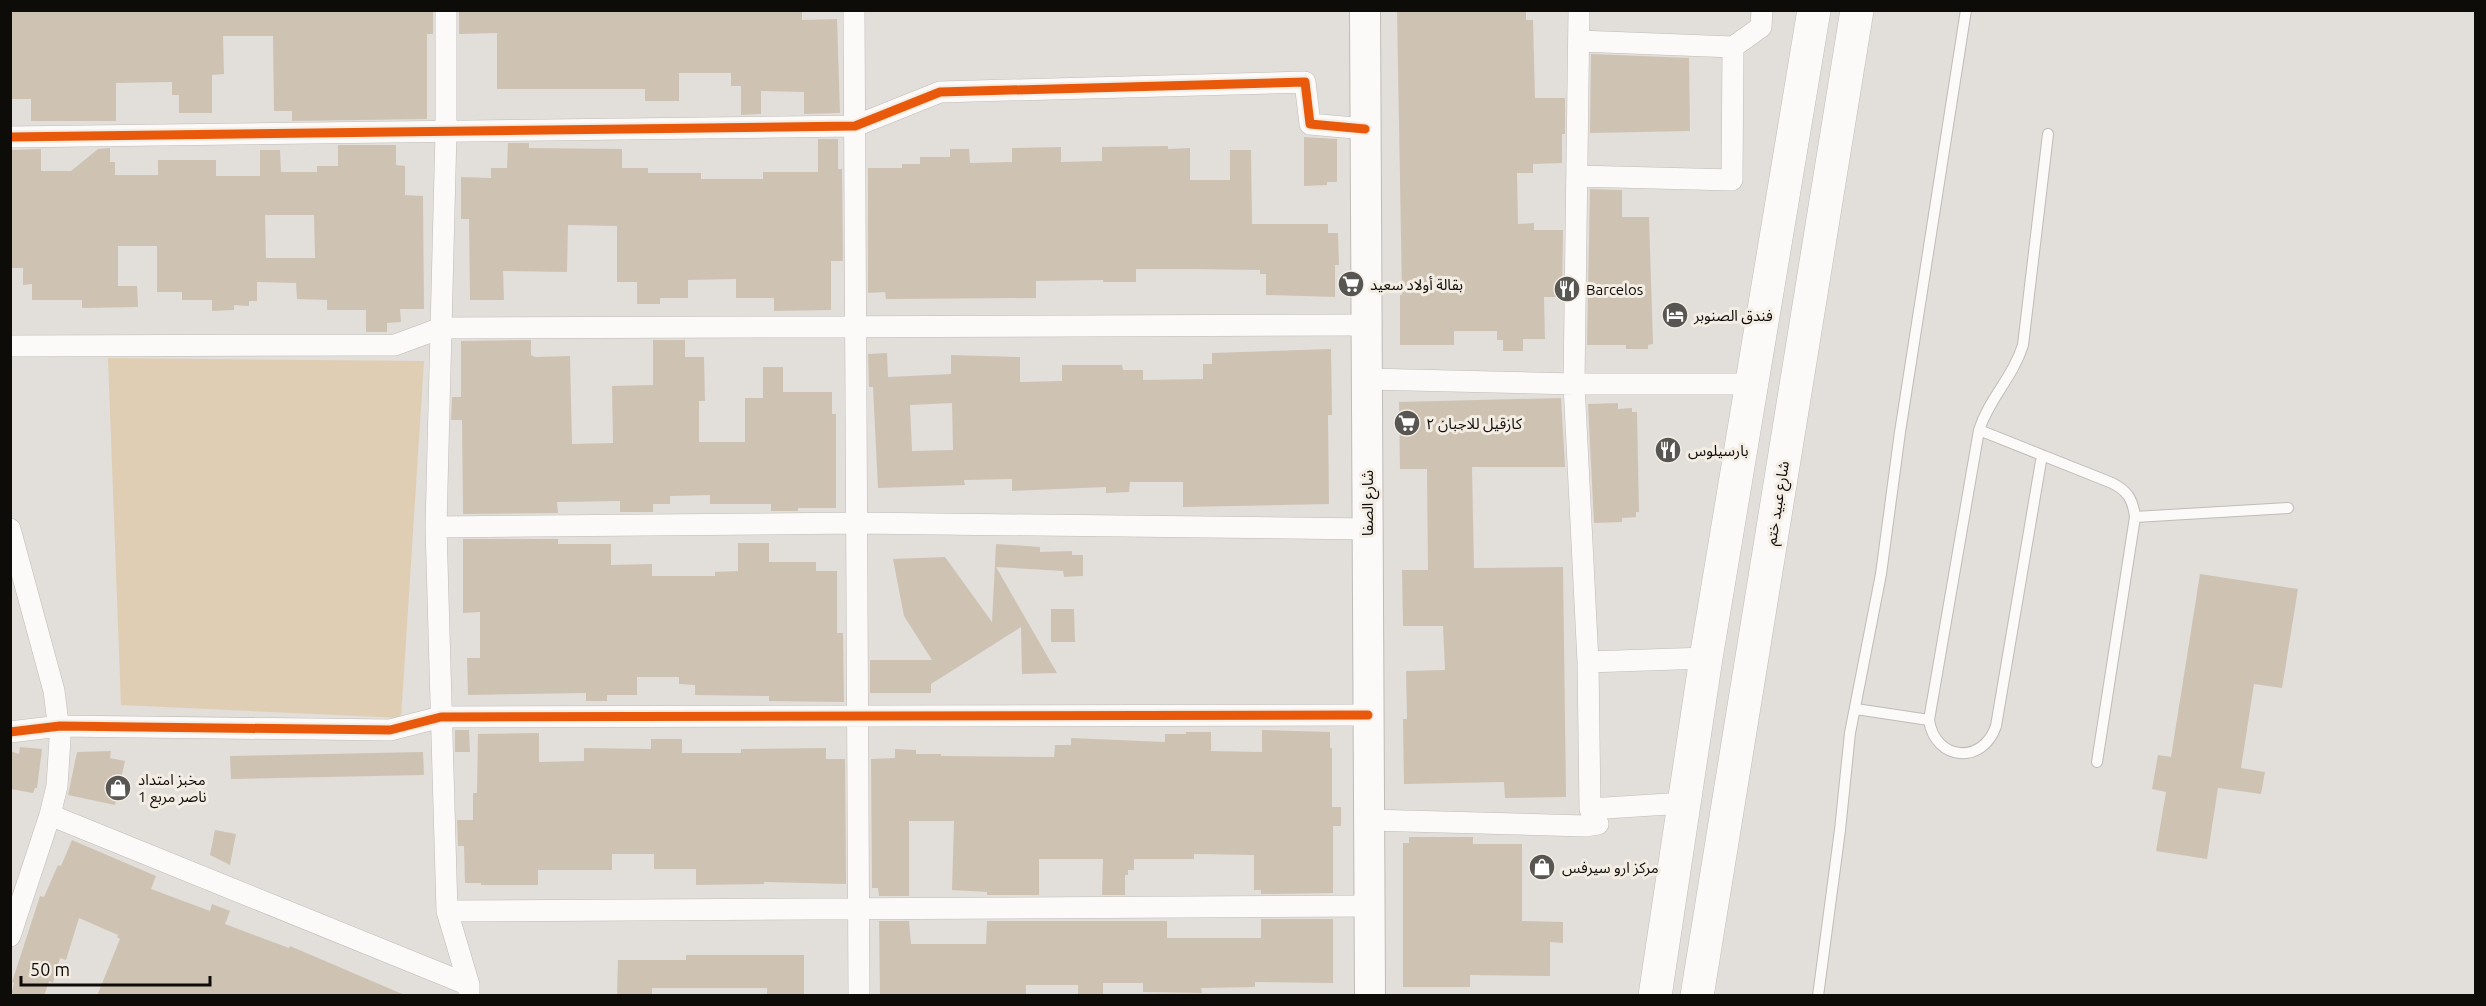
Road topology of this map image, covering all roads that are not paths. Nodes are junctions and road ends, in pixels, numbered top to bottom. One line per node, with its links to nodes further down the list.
1 (446, 10): 13 (street)
2 (854, 10): 11 (street)
3 (1365, 10): 12 (street, شارع الصفا)
4 (1579, 10): 9 (street)
5 (1762, 10): 10 (street)
6 (1814, 10): 23 (main road)
7 (1857, 10): 54 (main road, شارع عبيد ختم)
8 (1966, 10): 34 (lane)
9 (1579, 41): 10 (street); 16 (street)
10 (1733, 47): 16 (street)
11 (855, 126): 12 (street); 13 (street); 17 (street)
12 (1365, 129): 18 (street, شارع الصفا)
13 (446, 132): 15 (street); 19 (street)
14 (2048, 134): 24 (lane)
15 (10, 137)
16 (1576, 176): 22 (street)
17 (856, 325): 18 (street); 19 (street); 28 (street)
18 (1366, 325): 21 (street, شارع الصفا)
19 (441, 328): 20 (street); 29 (street)
20 (10, 346)
21 (1367, 379): 22 (street); 30 (street, شارع الصفا)
22 (1574, 384): 23 (street); 33 (street)
23 (1752, 384): 32 (main road)
24 (1979, 430): 25 (lane); 38 (lane)
25 (2042, 455): 27 (lane); 38 (lane)
26 (2288, 508): 27 (lane)
27 (2135, 517): 41 (lane)
28 (857, 524): 29 (street); 30 (street); 37 (street)
29 (436, 527): 36 (street)
30 (1368, 529): 35 (street, شارع الصفا)
31 (11, 535): 39 (street)
32 (1706, 658): 33 (street); 42 (main road)
33 (1588, 662): 43 (street)
34 (1856, 709): 38 (lane); 55 (lane)
35 (1368, 715): 37 (street); 45 (street, شارع الصفا)
36 (441, 717): 37 (street); 39 (street); 48 (street)
37 (858, 718): 47 (street)
38 (1929, 720)
39 (60, 726): 40 (street); 44 (street)
40 (10, 732)
41 (2097, 762)
42 (1684, 803): 43 (street); 53 (main road)
43 (1590, 808): 45 (street)
44 (50, 815): 49 (street); 50 (street)
45 (1369, 820): 46 (street, شارع الصفا)
46 (1370, 906): 47 (street); 52 (street, شارع الصفا)
47 (859, 910): 48 (street); 51 (street)
48 (447, 911): 50 (street)
49 (10, 936)
50 (469, 990)
51 (859, 996)
52 (1370, 996)
53 (1655, 996)
54 (1697, 996)
55 (1818, 996)

